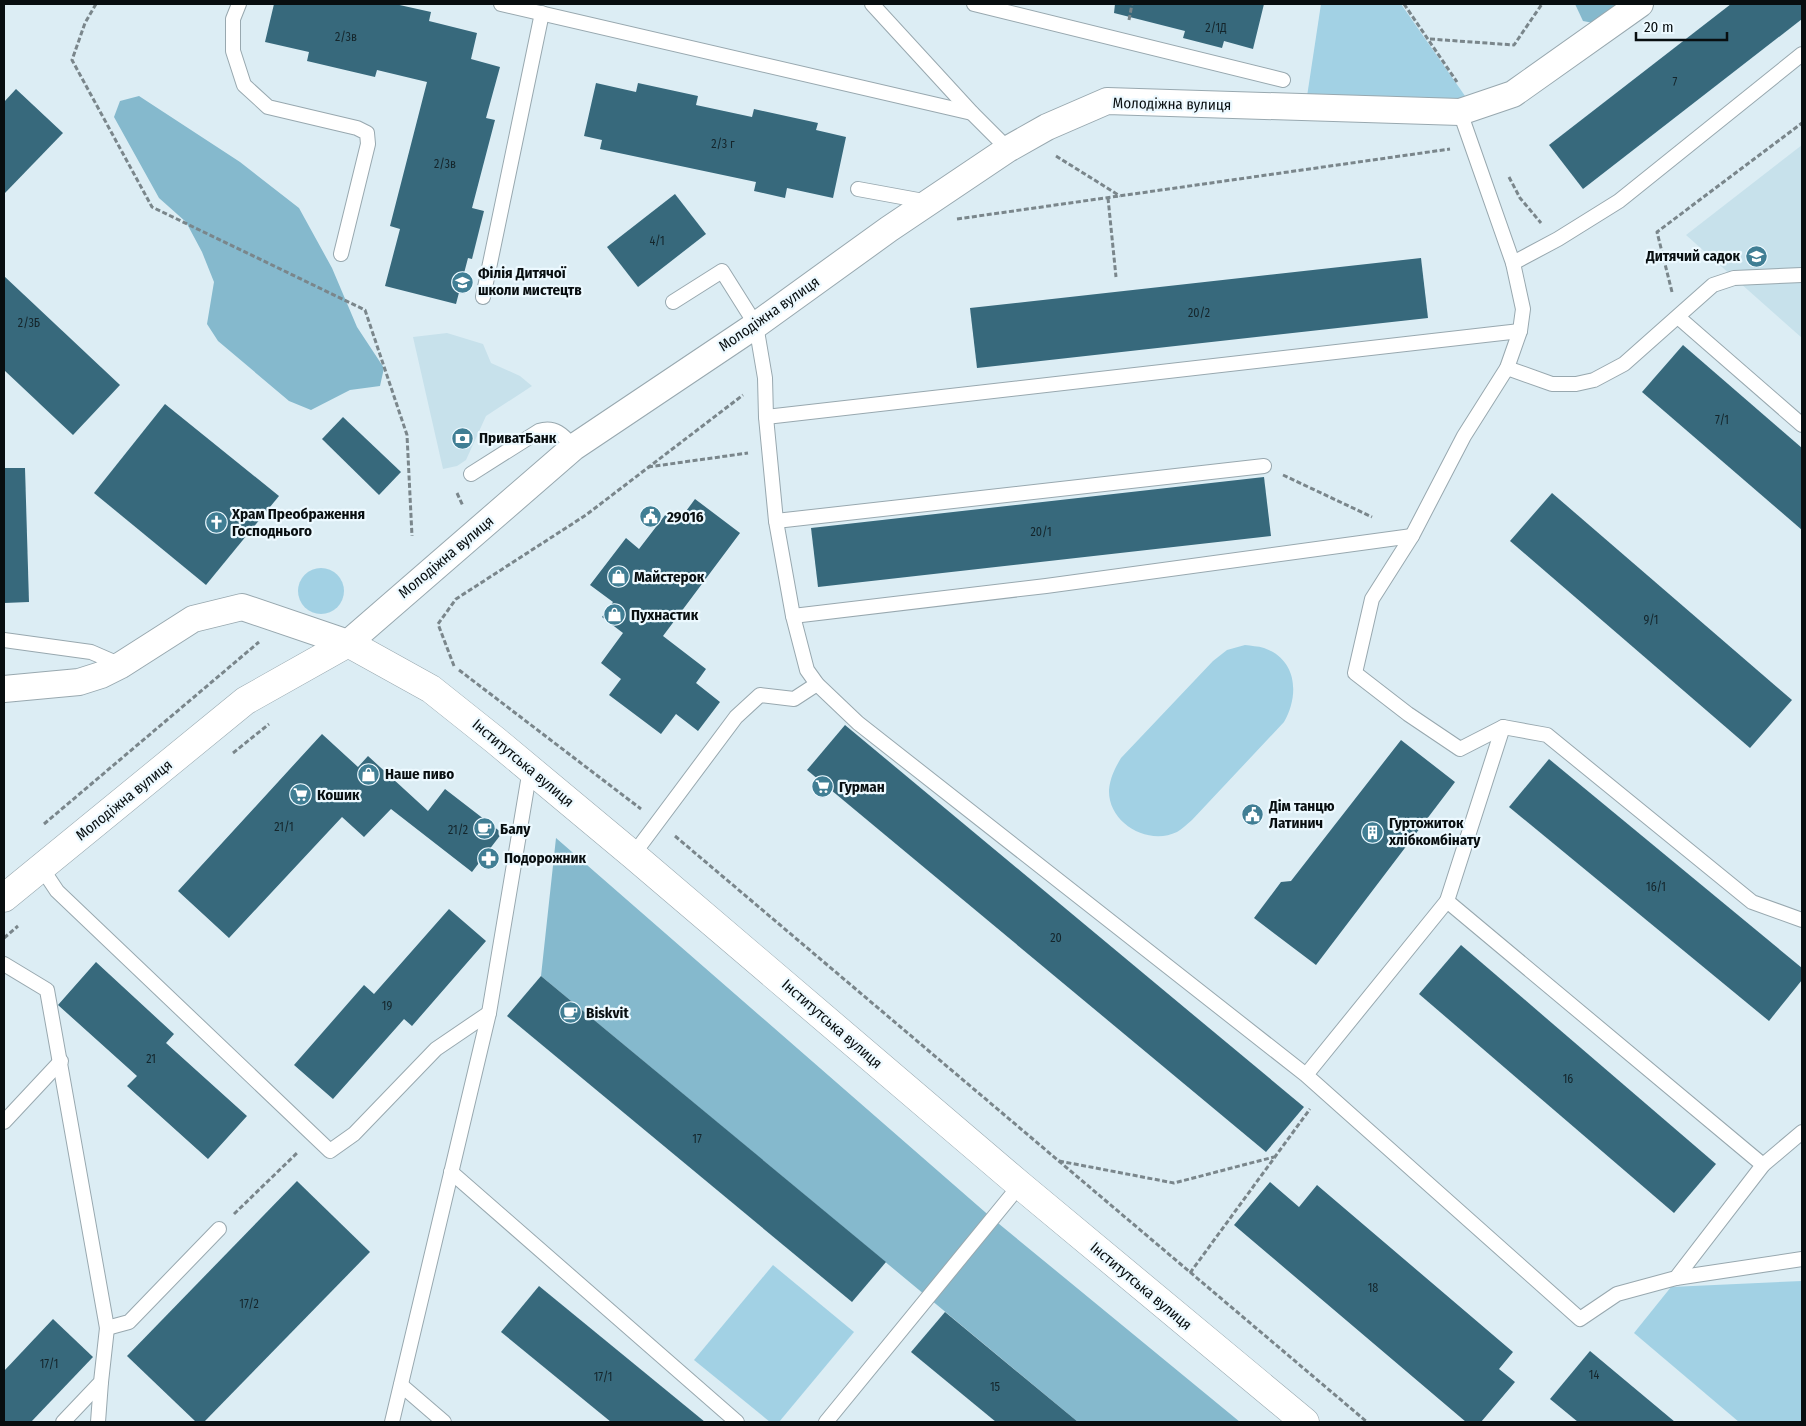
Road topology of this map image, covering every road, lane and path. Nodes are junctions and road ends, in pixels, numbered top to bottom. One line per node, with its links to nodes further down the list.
1 (96, 4): 46 (path)
2 (239, 4): 27 (lane)
3 (501, 4): 10 (lane)
4 (872, 4): 11 (lane)
5 (884, 4): 11 (lane)
6 (974, 4): 14 (lane)
7 (1404, 4): 12 (path)
8 (1542, 4): 12 (path)
9 (1640, 4): 15 (street, Молодіжна вулиця)
10 (542, 13): 16 (lane); 31 (lane)
11 (893, 28): 16 (lane)
12 (1430, 39): 15 (path)
13 (1802, 54): 26 (lane)
14 (1283, 80)
15 (1467, 110): 18 (street, Молодіжна вулиця); 19 (lane)
16 (972, 113): 18 (lane)
17 (1802, 123): 33 (path)
18 (1018, 144): 22 (path); 24 (street, Молодіжна вулиця)
19 (1472, 146): 22 (path); 28 (lane)
20 (1507, 173): 26 (path)
21 (858, 189): 24 (lane)
22 (1120, 196): 23 (path)
23 (1108, 198): 25 (path); 30 (path)
24 (930, 202): 34 (street, Молодіжна вулиця)
25 (956, 220)
26 (1558, 239): 28 (lane)
27 (341, 254)
28 (1513, 263): 35 (lane)
29 (1802, 274): 33 (lane)
30 (1116, 277)
31 (483, 297)
32 (673, 302): 34 (lane)
33 (1678, 317): 36 (lane); 39 (lane)
34 (756, 325): 37 (lane); 40 (street, Молодіжна вулиця)
35 (1520, 331): 36 (lane); 38 (lane)
36 (1507, 368): 47 (lane)
37 (766, 378): 38 (lane); 43 (path)
38 (766, 417): 41 (lane)
39 (1802, 425)
40 (574, 447): 44 (lane); 51 (street, Молодіжна вулиця)
41 (769, 450): 43 (path); 45 (lane)
42 (1264, 466): 45 (lane); 47 (path)
43 (648, 468): 57 (path)
44 (471, 474)
45 (776, 520): 48 (lane)
46 (412, 536)
47 (1412, 536): 48 (lane); 55 (lane)
48 (793, 616): 53 (lane)
49 (282, 622): 51 (street); 52 (street); 58 (path)
50 (4, 640): 52 (lane)
51 (348, 643): 56 (street, Інститутська вулиця); 60 (street, Молодіжна вулиця)
52 (121, 665): 54 (street)
53 (817, 684): 57 (lane); 67 (lane)
54 (4, 689)
55 (1503, 727): 62 (lane); 63 (lane)
56 (530, 769): 59 (street, Інститутська вулиця); 65 (lane)
57 (657, 821): 59 (lane); 73 (path)
58 (37, 830)
59 (634, 855): 76 (street, Інститутська вулиця)
60 (41, 867): 61 (street, Молодіжна вулиця); 71 (lane)
61 (4, 898)
62 (1448, 901): 67 (lane); 74 (lane)
63 (1802, 920)
64 (4, 964): 66 (lane)
65 (489, 1013): 71 (lane); 75 (lane)
66 (61, 1061): 69 (lane); 81 (lane)
67 (1306, 1075): 68 (lane)
68 (1324, 1090): 72 (path); 80 (lane)
69 (4, 1122)
70 (1802, 1132): 74 (lane)
71 (314, 1136): 77 (path)
72 (1276, 1156): 73 (path); 79 (path)
73 (1058, 1161): 79 (path)
74 (1763, 1165): 80 (lane)
75 (451, 1172): 83 (lane); 88 (lane)
76 (1020, 1185): 89 (lane); 90 (street, Інститутська вулиця)
77 (219, 1229): 81 (lane)
78 (1802, 1260): 80 (lane)
79 (1190, 1273): 91 (path)
80 (1676, 1278)
81 (107, 1328): 82 (lane)
82 (101, 1382): 84 (lane); 85 (lane)
83 (401, 1385): 86 (lane); 87 (lane)
84 (63, 1422)
85 (98, 1422)
86 (392, 1422)
87 (444, 1422)
88 (737, 1422)
89 (826, 1422)
90 (1305, 1422)
91 (1367, 1422)

